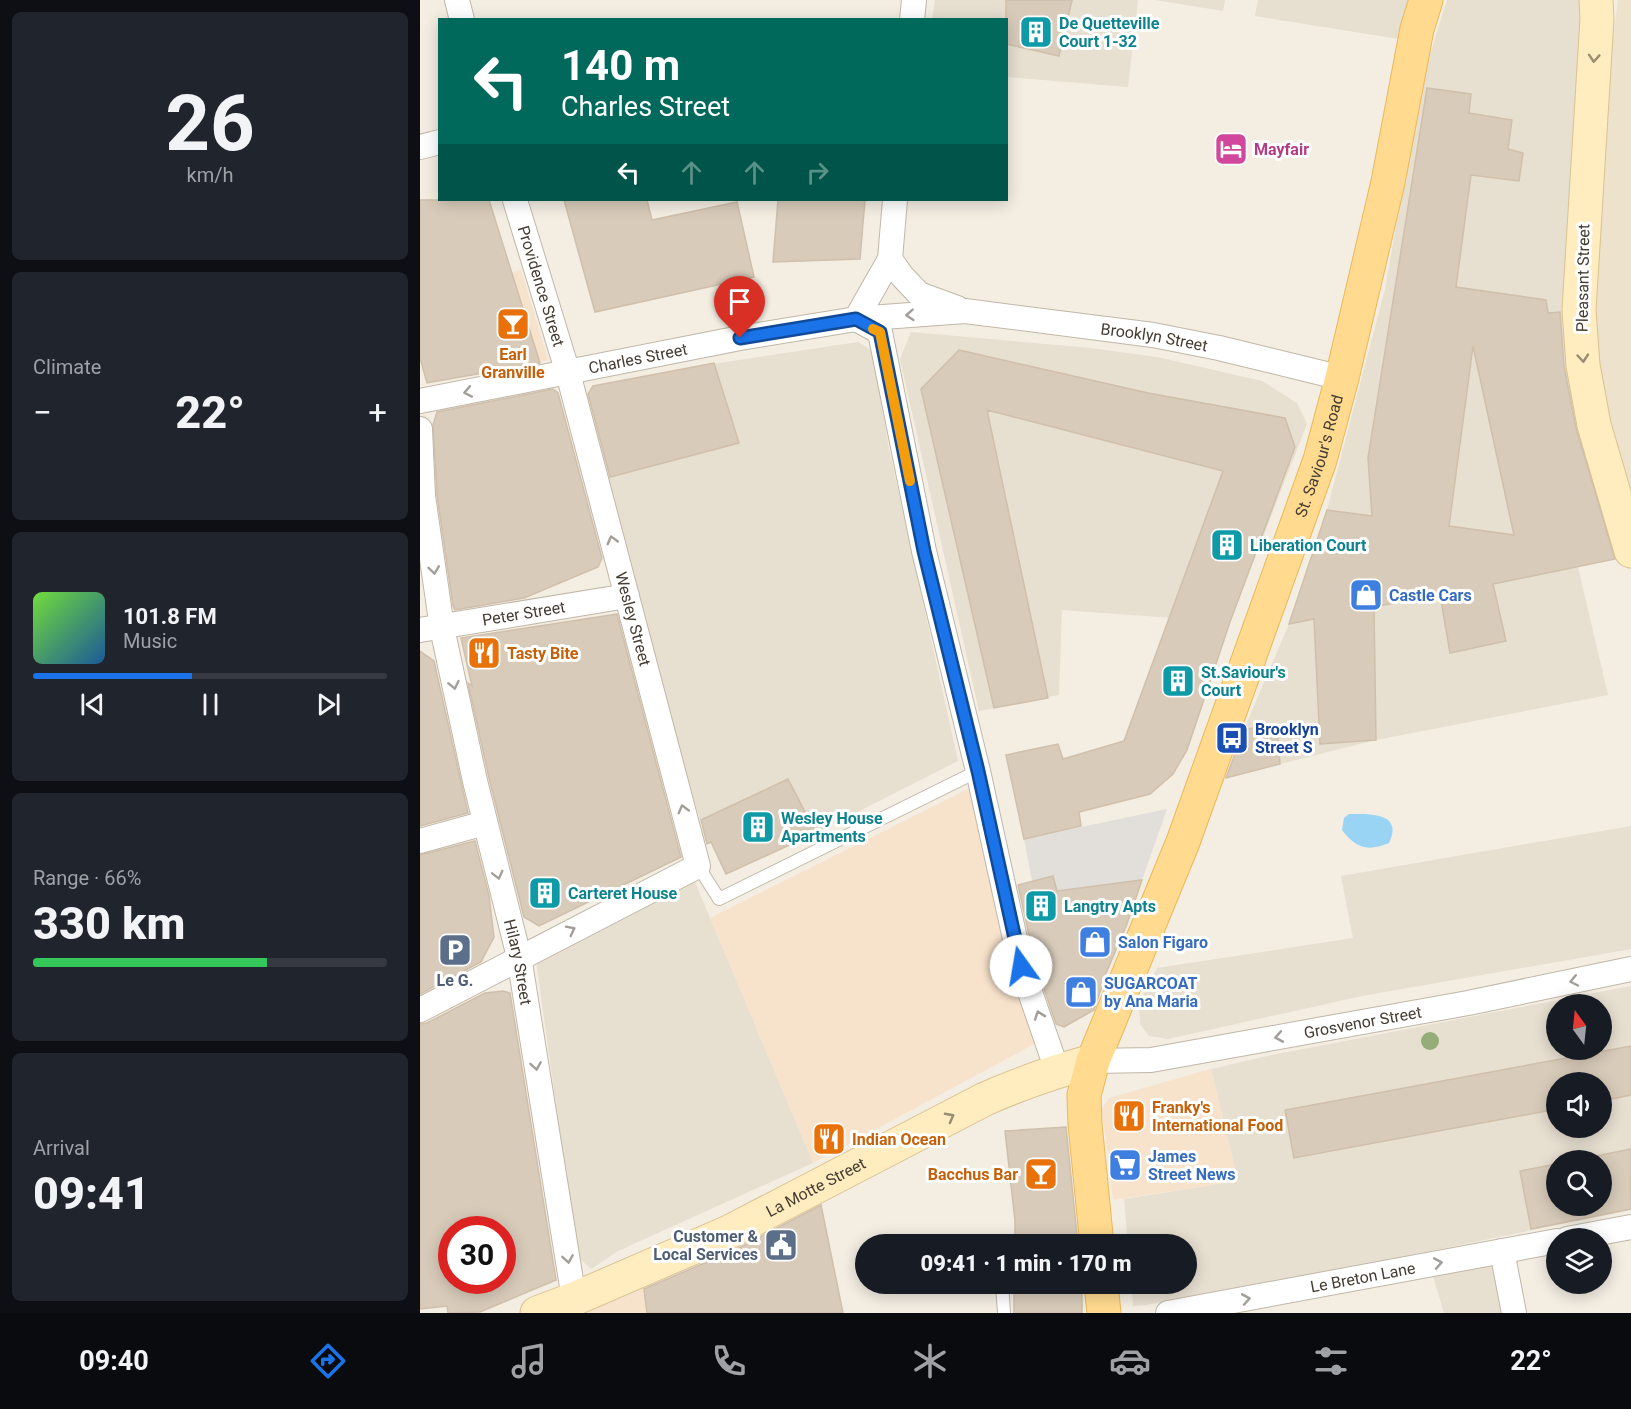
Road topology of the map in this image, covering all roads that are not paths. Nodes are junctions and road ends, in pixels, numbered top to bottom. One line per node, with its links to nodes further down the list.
1 (457, 0): 5 (street)
2 (914, 0): 6 (street)
3 (1426, 0): 15 (main road, St. Saviour's Road)
4 (1596, 0): 18 (main road, Pleasant Street, one-way to 18)
5 (462, 18)
6 (912, 18)
7 (438, 142): 8 (street)
8 (420, 147)
9 (515, 201): 14 (street, Providence Street)
10 (895, 201): 11 (street)
11 (890, 259): 12 (street, Brooklyn Street); 13 (street)
12 (965, 311): 13 (street, Brooklyn Street, one-way to 13); 15 (street, Brooklyn Street)
13 (856, 319): 14 (street, Charles Street); 21 (street)
14 (568, 373): 16 (street, Charles Street, one-way to 16); 19 (street, Wesley Street, one-way to 14)
15 (1342, 378): 28 (main road, St. Saviour's Road)
16 (420, 401)
17 (420, 429): 20 (street, Hilary Street, one-way to 20)
18 (1631, 551)
19 (627, 596): 20 (street, Peter Street); 24 (street, Wesley Street, one-way to 19)
20 (431, 629): 22 (street, Hilary Street, one-way to 22)
21 (978, 771): 24 (lane); 29 (street, one-way to 21)
22 (485, 823): 23 (street); 25 (street, Hilary Street, one-way to 25)
23 (420, 841)
24 (698, 866): 25 (street, one-way to 24)
25 (519, 957): 27 (street); 37 (street, Hilary Street, one-way to 37)
26 (1631, 969): 28 (street, Grosvenor Street, one-way to 28)
27 (420, 1010)
28 (1093, 1061): 29 (main road, La Motte Street); 32 (main road, St. Saviour's Road)
29 (1057, 1070): 37 (main road, La Motte Street, one-way to 29)
30 (1631, 1227): 31 (street)
31 (1612, 1231)
32 (1096, 1234)
33 (1546, 1243): 34 (street, Le Breton Lane)
34 (1502, 1251): 41 (street, Le Breton Lane, one-way to 34); 42 (street)
35 (1003, 1294): 39 (lane)
36 (1102, 1294): 40 (main road)
37 (574, 1299): 38 (main road, La Motte Street)
38 (537, 1313)
39 (1004, 1313)
40 (1104, 1313)
41 (1168, 1313)
42 (1514, 1313)

